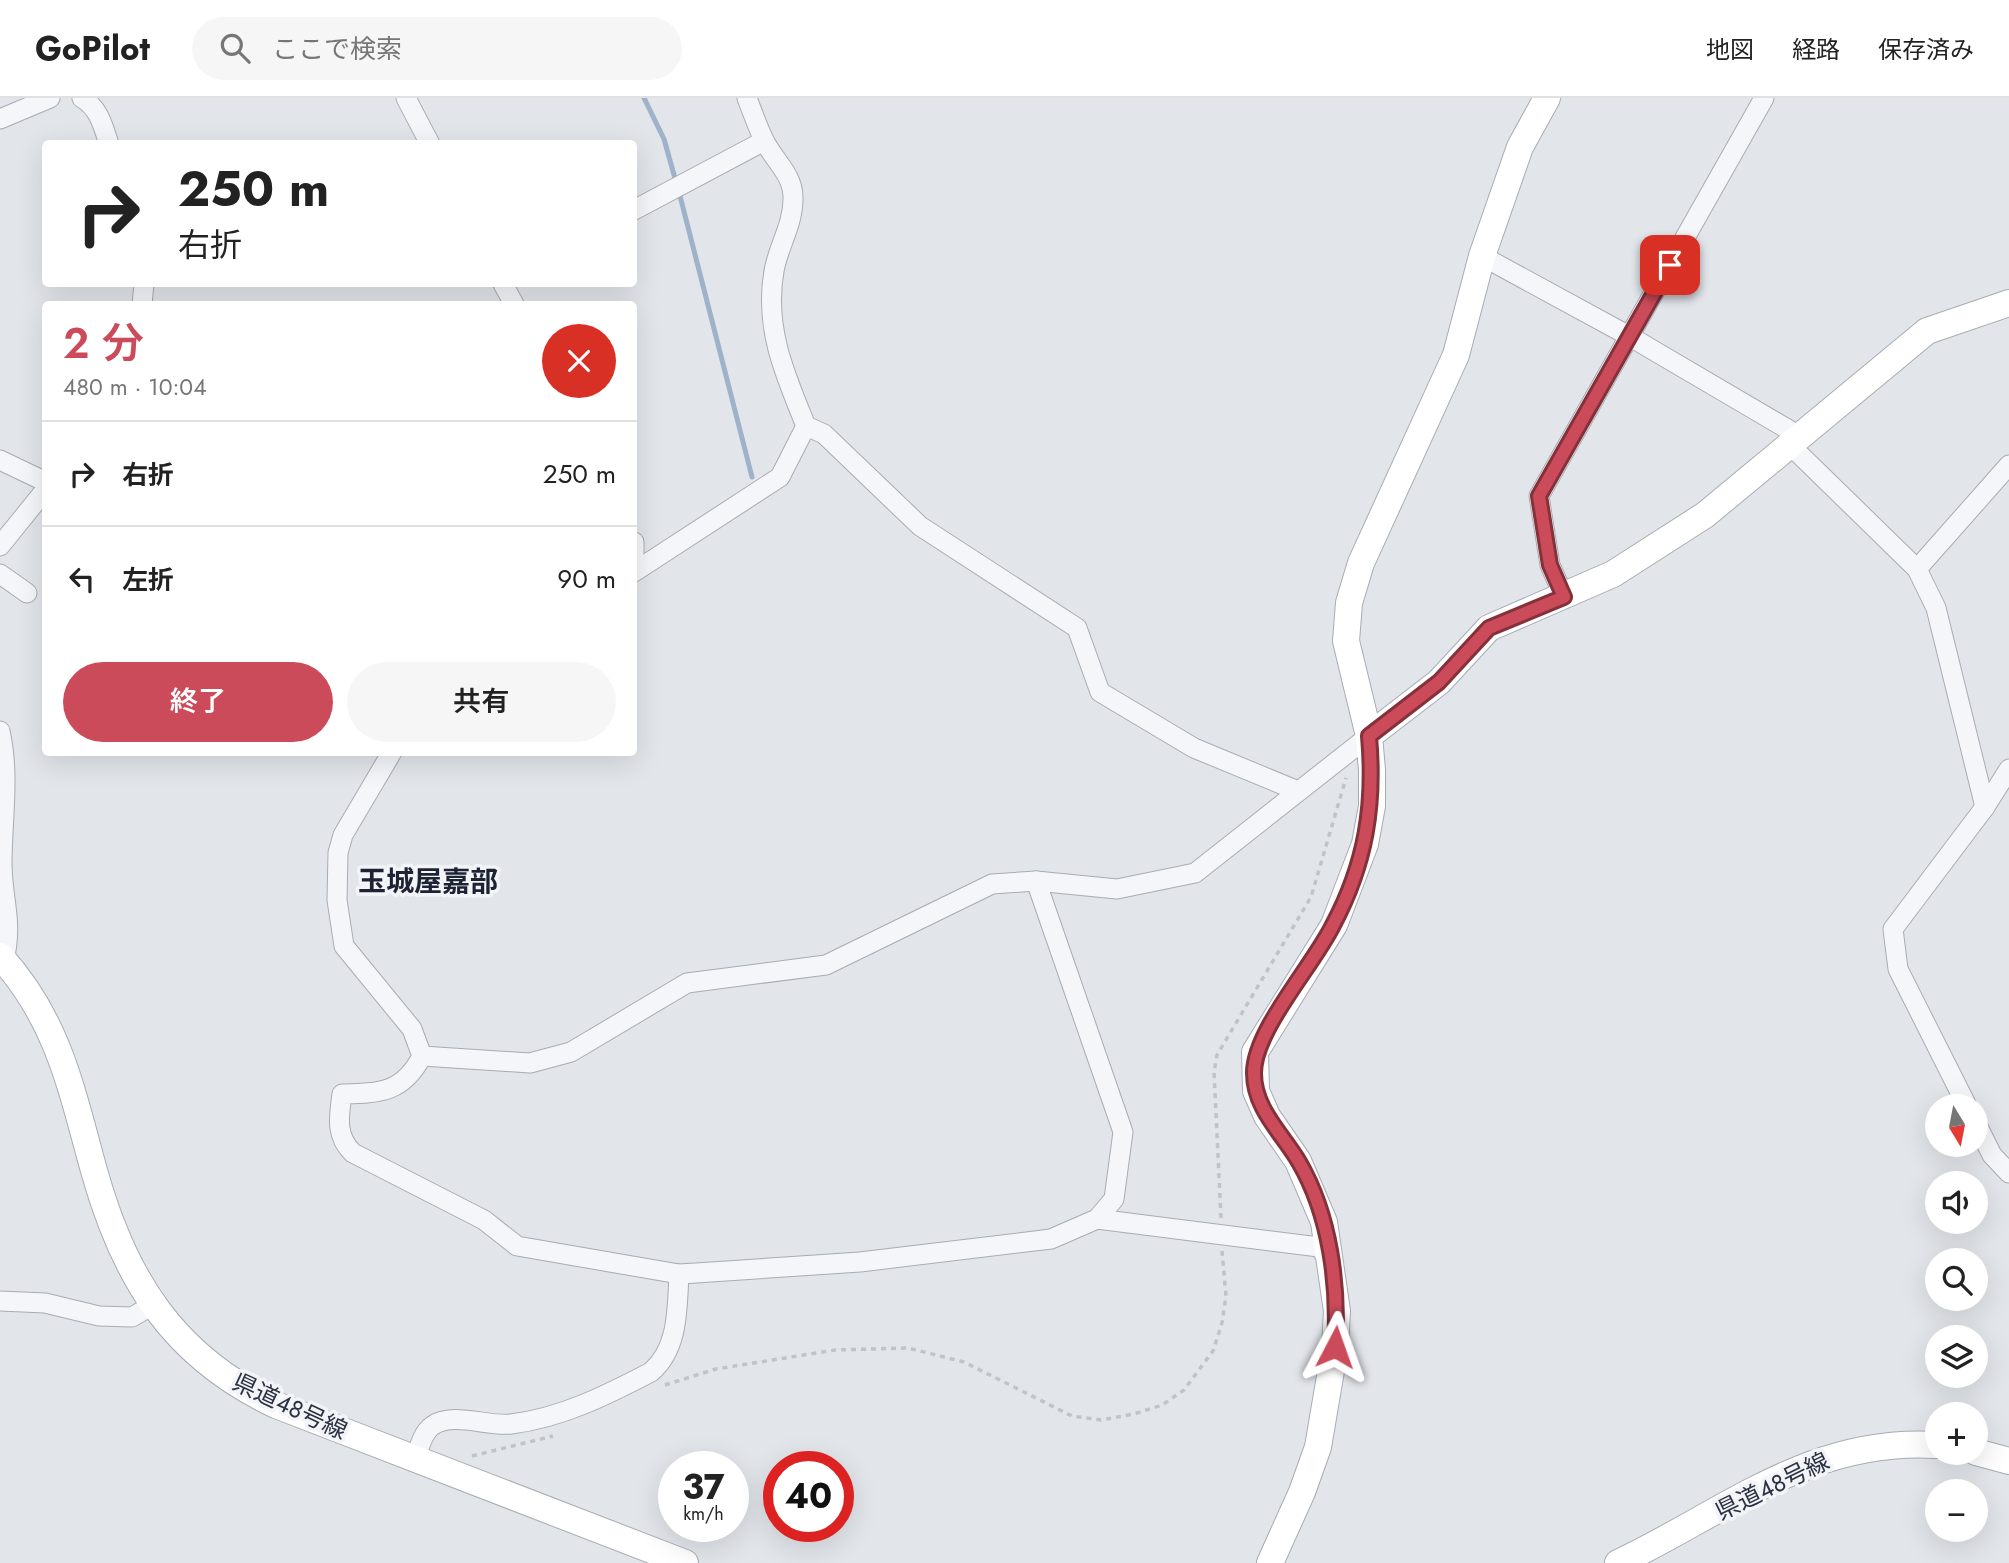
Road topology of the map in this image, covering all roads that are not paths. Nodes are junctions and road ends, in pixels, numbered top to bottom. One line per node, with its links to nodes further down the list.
1 (50, 98): 7 (street)
2 (82, 98): 8 (street)
3 (407, 98): 9 (street)
4 (747, 98): 10 (street)
5 (1547, 98): 12 (street)
6 (1764, 98): 14 (street)
7 (0, 119)
8 (108, 140)
9 (428, 140)
10 (764, 141): 11 (street); 15 (street)
11 (637, 208)
12 (1482, 256): 14 (street); 28 (street)
13 (2009, 303): 16 (street)
14 (1629, 336): 16 (street); 26 (street)
15 (806, 426): 23 (street); 31 (street)
16 (1796, 441): 22 (street); 26 (street)
17 (0, 460): 19 (street)
18 (2009, 465): 22 (street)
19 (42, 480)
20 (42, 492): 21 (street)
21 (0, 547)
22 (1917, 569): 32 (street)
23 (637, 570)
24 (0, 574): 25 (street)
25 (27, 593)
26 (1564, 597): 28 (street)
27 (0, 732): 34 (street)
28 (1369, 736): 31 (street); 41 (street)
29 (390, 756): 35 (street)
30 (2009, 769): 32 (street)
31 (1298, 791): 33 (street)
32 (1985, 807): 36 (street)
33 (1036, 881): 35 (street); 40 (street)
34 (1, 962): 44 (street, 県道48号線)
35 (422, 1056): 42 (street)
36 (1961, 1094)
37 (1988, 1138): 38 (street)
38 (2000, 1152): 39 (street)
39 (2009, 1173)
40 (1097, 1219): 41 (street); 42 (street)
41 (1330, 1261): 50 (street)
42 (680, 1274): 47 (street)
43 (0, 1301): 44 (street)
44 (152, 1306): 47 (street, 県道48号線)
45 (1925, 1444): 51 (street, 県道48号線)
46 (1988, 1455): 48 (street)
47 (415, 1460): 49 (street, 県道48号線)
48 (2009, 1461)
49 (685, 1563)
50 (1270, 1563)
51 (1618, 1563)

